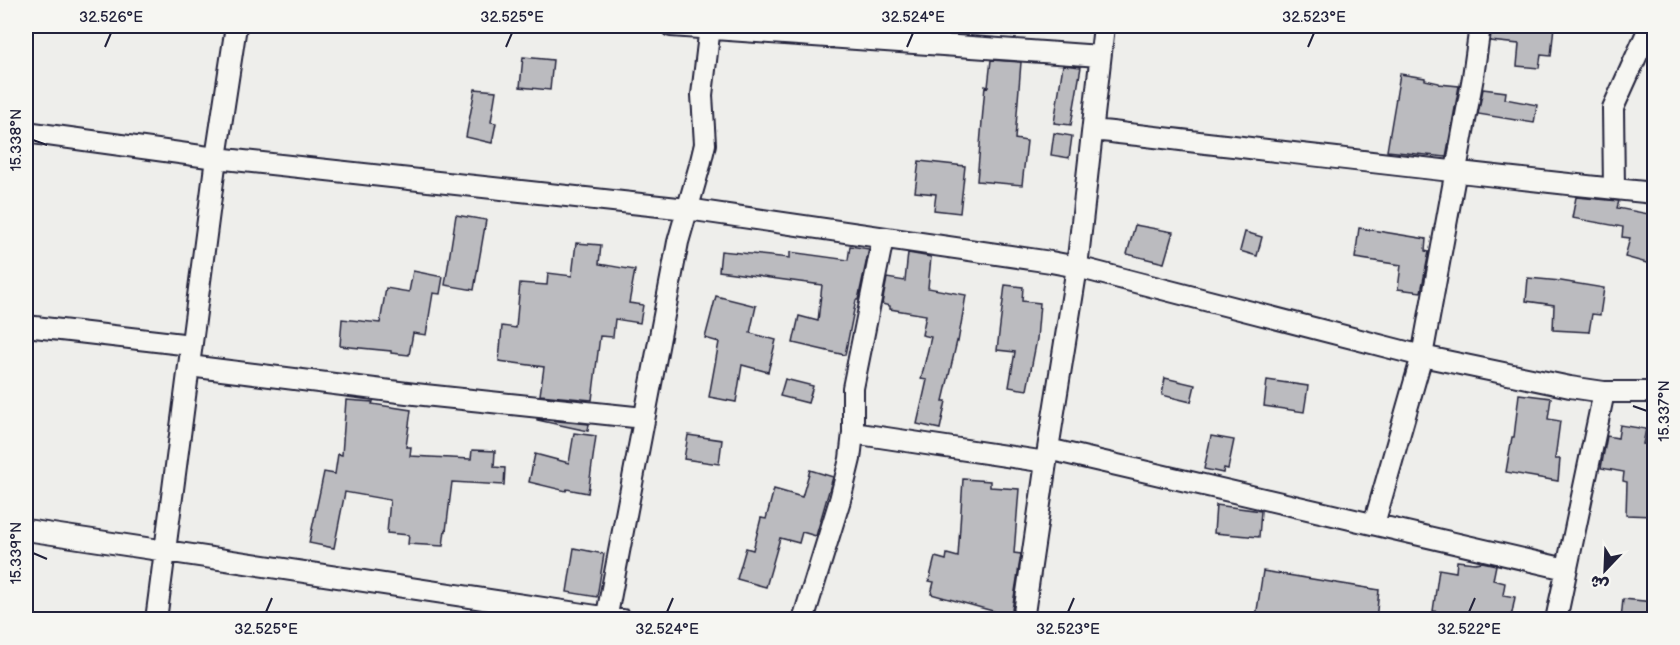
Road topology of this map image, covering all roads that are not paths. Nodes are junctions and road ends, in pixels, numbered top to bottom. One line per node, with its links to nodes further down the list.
1 (236, 26): 10 (street)
2 (671, 26): 6 (street)
3 (1104, 26): 7 (street)
4 (1480, 26): 11 (street)
5 (1650, 26): 12 (street)
6 (710, 27): 7 (street); 14 (street)
7 (1100, 56): 8 (street)
8 (1093, 130): 11 (street); 16 (street)
9 (26, 132): 10 (street)
10 (216, 158): 14 (street); 18 (street)
11 (1456, 172): 12 (street); 19 (street)
12 (1614, 189): 13 (street)
13 (1654, 193)
14 (687, 209): 15 (street); 23 (street)
15 (883, 238): 16 (street); 24 (street)
16 (1077, 267): 19 (street); 25 (street)
17 (26, 326): 18 (street)
18 (191, 345): 20 (street)
19 (1422, 356): 21 (street); 26 (street)
20 (189, 366): 23 (street); 28 (street)
21 (1604, 392): 22 (street); 29 (street)
22 (1654, 392)
23 (644, 418): 30 (street)
24 (854, 433): 25 (street); 32 (street)
25 (1047, 455): 26 (street); 33 (street)
26 (1374, 524): 29 (street)
27 (26, 530): 28 (street)
28 (165, 551): 30 (street); 31 (street)
29 (1566, 569): 34 (street)
30 (612, 618)
31 (156, 620)
32 (803, 620)
33 (1023, 620)
34 (1556, 620)

